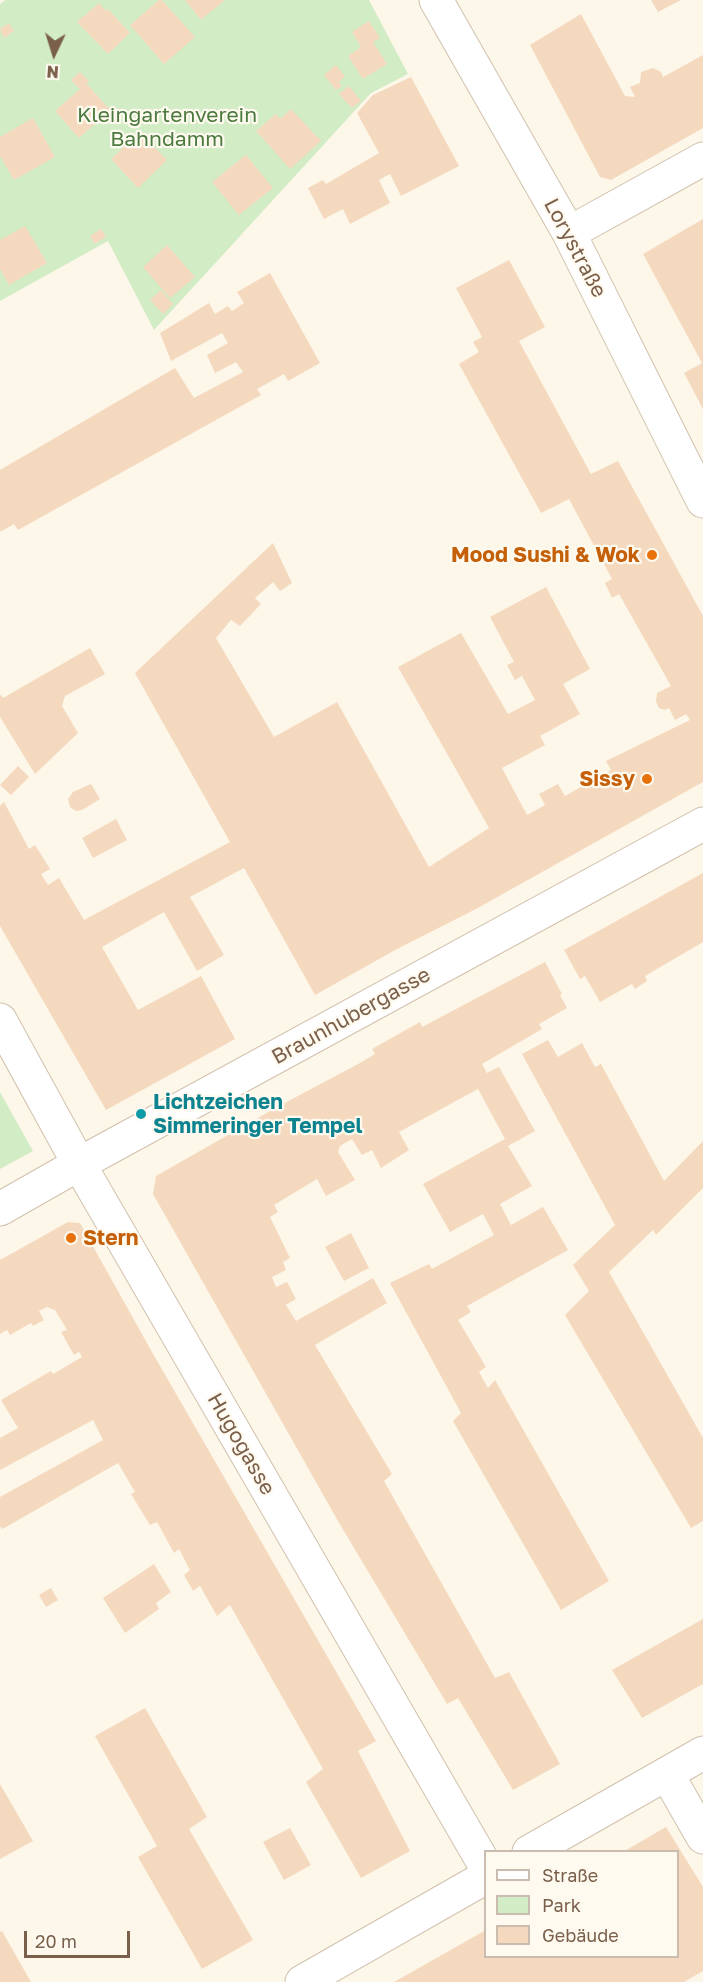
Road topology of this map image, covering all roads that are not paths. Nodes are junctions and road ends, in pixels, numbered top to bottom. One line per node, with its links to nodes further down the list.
1 (436, 0): 3 (street, Lorystraße)
2 (703, 159): 3 (street)
3 (569, 233): 4 (street, Lorystraße)
4 (703, 501)
5 (703, 824): 7 (street, Braunhubergasse)
6 (0, 1020): 7 (street, Hugogasse)
7 (79, 1164): 8 (street, Braunhubergasse); 13 (street, Hugogasse)
8 (0, 1209)
9 (703, 1753): 10 (street)
10 (667, 1774): 11 (street); 12 (street)
11 (703, 1837)
12 (531, 1850)
13 (484, 1864)
14 (484, 1878): 15 (street)
15 (302, 1982)

